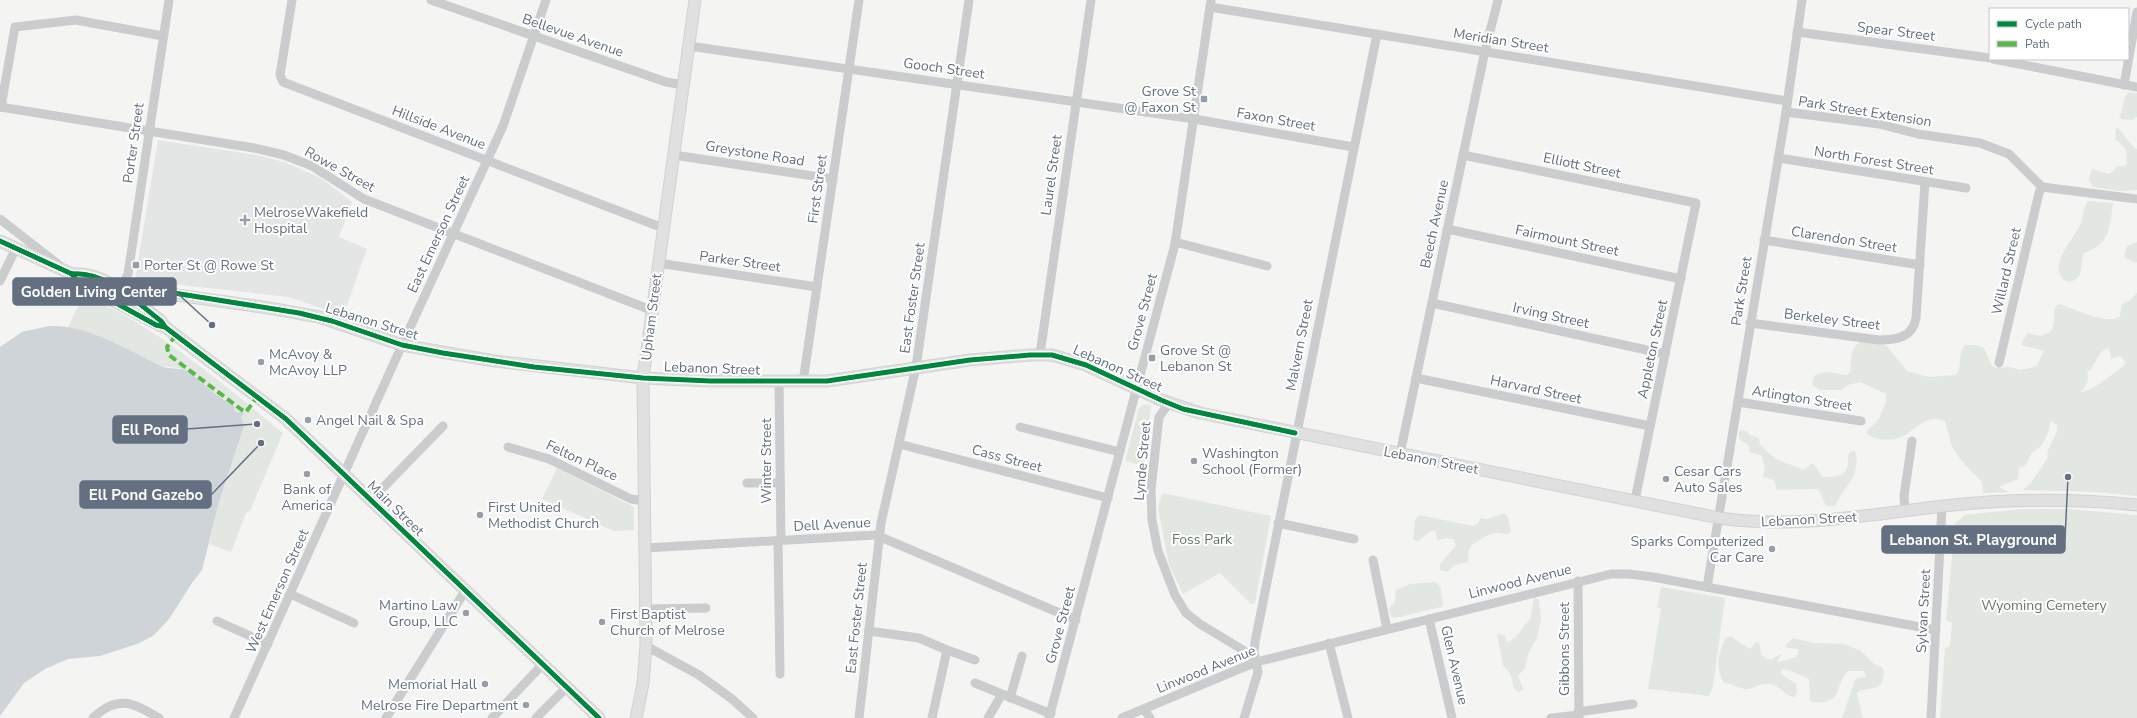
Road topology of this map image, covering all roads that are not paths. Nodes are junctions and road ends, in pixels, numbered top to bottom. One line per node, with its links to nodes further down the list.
1 (169, 0): 15 (street, Porter Street)
2 (292, 0): 38 (street, Hillside Avenue)
3 (430, 0): 16 (street, Bellevue Avenue)
4 (546, 0): 16 (street, East Emerson Street)
5 (695, 0): 17 (main road, Upham Street)
6 (859, 0): 23 (street, First Street)
7 (969, 0): 24 (street, East Foster Street)
8 (1091, 0): 28 (street, Laurel Street)
9 (1498, 0): 18 (street, Beech Avenue)
10 (1802, 0): 13 (street, Park Street)
11 (1211, 4): 14 (street, Meridian Street); 32 (street, Grove Street)
12 (2137, 12): 19 (street)
13 (1797, 32): 20 (street, Spear Street); 29 (street, Park Street)
14 (1377, 34): 18 (street, Meridian Street); 34 (street, Malvern Street)
15 (163, 36): 30 (street); 33 (street, Porter Street)
16 (534, 36): 25 (street, Bellevue Avenue); 38 (street, East Emerson Street)
17 (689, 46): 23 (street, Gooch Street); 25 (main road, Upham Street)
18 (1485, 51): 29 (street, Meridian Street); 36 (street, Beech Avenue)
19 (2129, 57)
20 (1989, 58)
21 (1998, 60): 26 (street)
22 (2128, 60): 26 (street)
23 (849, 69): 24 (street, Gooch Street); 39 (street, First Street)
24 (957, 84): 28 (street, Gooch Street); 70 (street, East Foster Street)
25 (684, 85): 35 (main road, Upham Street)
26 (2124, 85): 27 (street)
27 (2137, 87)
28 (1076, 101): 32 (street, Gooch Street); 67 (street, Laurel Street)
29 (1787, 101): 31 (street, Park Street)
30 (1, 107): 33 (street, Rowe Street)
31 (1786, 112): 37 (street, Park Street); 42 (street, Park Street Extension)
32 (1194, 119): 34 (street, Faxon Street); 51 (street, Grove Street)
33 (149, 130): 48 (street, Rowe Street); 60 (street, Porter Street)
34 (1353, 147): 82 (street, Malvern Street)
35 (674, 155): 39 (street, Greystone Road); 46 (main road, Upham Street)
36 (1463, 155): 44 (street, Elliott Street); 47 (street, Beech Avenue)
37 (1778, 158): 40 (street, North Forest Street); 50 (street, Park Street)
38 (487, 161): 46 (street, Hillside Avenue); 48 (street, East Emerson Street)
39 (833, 178): 59 (street, First Street)
40 (1926, 182): 41 (street, North Forest Street); 54 (street)
41 (1966, 188)
42 (2042, 188): 43 (street); 69 (street, Willard Street)
43 (2137, 199)
44 (1696, 204): 57 (street, Appleton Street)
45 (0, 219): 56 (street)
46 (663, 228): 53 (main road, Upham Street)
47 (1447, 229): 57 (street, Fairmount Street); 62 (street, Beech Avenue)
48 (453, 234): 63 (street, Rowe Street); 66 (street, East Emerson Street)
49 (0, 240): 52 (main road, Main Street)
50 (1764, 240): 54 (street, Clarendon Street); 64 (street, Park Street)
51 (1175, 242): 55 (street); 75 (street, Grove Street)
52 (16, 248): 56 (main road, Main Street); 58 (street)
53 (658, 263): 59 (street, Parker Street); 63 (main road, Upham Street)
54 (1920, 265): 64 (street, Berkeley Street)
55 (1267, 266)
56 (69, 272): 60 (main road, Main Street); 61 (main road, Main Street)
57 (1681, 279): 68 (street, Appleton Street)
58 (0, 281)
59 (817, 287): 74 (street, First Street)
60 (121, 288): 61 (main road, Lebanon Street); 65 (main road, Main Street); 66 (main road, Lebanon Street)
61 (96, 291): 65 (main road, Main Street)
62 (1432, 304): 68 (street, Irving Street); 72 (street, Beech Avenue)
63 (651, 310): 71 (main road, Upham Street)
64 (1750, 322): 76 (street, Park Street)
65 (166, 327): 88 (main road, Main Street)
66 (402, 345): 71 (main road, Lebanon Street); 88 (street, East Emerson Street)
67 (1040, 354): 70 (main road, Lebanon Street); 75 (main road, Lebanon Street)
68 (1665, 354): 80 (street, Appleton Street)
69 (1999, 363)
70 (916, 367): 74 (main road, Lebanon Street); 84 (street, East Foster Street)
71 (643, 378): 73 (main road, Lebanon Street); 94 (main road, Upham Street)
72 (1416, 378): 80 (street, Harvard Street); 87 (street, Beech Avenue)
73 (779, 382): 74 (main road, Lebanon Street); 90 (street, Winter Street)
74 (803, 382)
75 (1136, 389): 77 (main road, Lebanon Street); 86 (street, Grove Street)
76 (1738, 402): 78 (street, Arlington Street); 98 (street, Park Street)
77 (1169, 404): 82 (main road, Lebanon Street); 124 (street, Lynde Street)
78 (1861, 421)
79 (443, 426): 92 (street)
80 (1650, 426): 93 (street, Appleton Street)
81 (1020, 427): 86 (street)
82 (1295, 433): 87 (main road, Lebanon Street); 99 (street, Malvern Street)
83 (1912, 441): 97 (street)
84 (899, 444): 91 (street, Cass Street); 100 (street, East Foster Street)
85 (508, 447): 94 (street, Felton Place)
86 (1120, 452): 91 (street, Grove Street)
87 (1400, 454): 93 (main road, Lebanon Street)
88 (344, 475): 92 (main road, Main Street); 108 (street, West Emerson Street)
89 (747, 483): 90 (street)
90 (780, 483): 102 (street, Winter Street)
91 (1108, 498): 112 (street, Grove Street)
92 (371, 500): 107 (main road, Main Street)
93 (1635, 500): 98 (main road, Lebanon Street)
94 (644, 501): 103 (main road, Upham Street)
95 (2137, 505): 96 (main road, Lebanon Street)
96 (1942, 506): 97 (main road, Lebanon Street); 116 (street, Sylvan Street)
97 (1904, 511): 98 (main road, Lebanon Street)
98 (1719, 518): 106 (street, Park Street)
99 (1278, 523): 101 (street); 124 (street, Malvern Street)
100 (879, 536): 102 (street, Dell Avenue); 112 (street, Dell Avenue); 117 (street, East Foster Street)
101 (1354, 539)
102 (779, 540): 103 (street, Dell Avenue); 126 (street, Winter Street)
103 (645, 548): 110 (main road, Upham Street)
104 (1373, 560): 115 (street)
105 (1578, 580): 106 (street, Linwood Avenue); 111 (street, Linwood Avenue); 133 (street, Gibbons Street)
106 (1707, 587): 116 (street, Linwood Avenue)
107 (466, 591): 125 (main road, Main Street); 138 (street)
108 (290, 594): 114 (street); 118 (street, West Emerson Street)
109 (706, 608): 110 (street)
110 (646, 609): 120 (main road, Upham Street)
111 (1429, 619): 115 (street, Linwood Avenue); 152 (street, Glen Avenue)
112 (1076, 620): 134 (street, Grove Street)
113 (217, 621): 118 (street)
114 (354, 623)
115 (1387, 629): 119 (street, Linwood Avenue)
116 (1936, 630): 154 (street, Sylvan Street)
117 (869, 632): 121 (street); 145 (street, East Foster Street)
118 (268, 644): 137 (street, West Emerson Street)
119 (1329, 644): 124 (street, Linwood Avenue); 151 (street)
120 (646, 646): 128 (main road, Upham Street); 144 (street)
121 (947, 650): 123 (street); 146 (street)
122 (1022, 656): 130 (street)
123 (975, 660)
124 (1256, 662): 132 (street, Linwood Avenue); 150 (street)
125 (542, 664): 129 (main road, Main Street); 139 (street)
126 (780, 674)
127 (975, 683): 130 (street)
128 (643, 684): 142 (main road, Upham Street); 143 (main road, Upham Street)
129 (567, 687): 140 (street); 141 (main road, Main Street)
130 (1006, 696): 134 (street); 147 (street)
131 (1633, 704): 133 (street)
132 (1144, 709): 148 (street, Linwood Avenue); 149 (street)
133 (1579, 715): 153 (street)
134 (1050, 716)
135 (93, 718): 136 (street)
136 (159, 718)
137 (234, 718)
138 (386, 718)
139 (492, 718)
140 (536, 718)
141 (599, 718)
142 (628, 718)
143 (636, 718)
144 (753, 718)
145 (859, 718)
146 (932, 718)
147 (988, 718)
148 (1122, 718)
149 (1150, 718)
150 (1244, 718)
151 (1348, 718)
152 (1452, 718)
153 (1551, 718)
154 (1931, 718)

